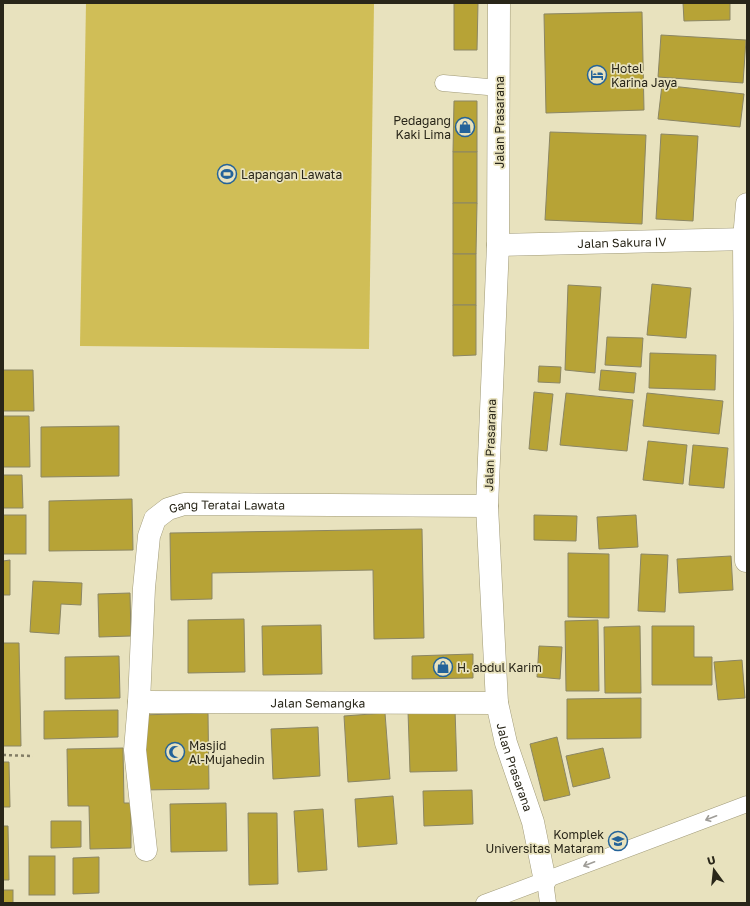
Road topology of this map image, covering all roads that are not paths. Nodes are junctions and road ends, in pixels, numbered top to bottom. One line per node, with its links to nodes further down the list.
1 (499, 3): 3 (street, Jalan Prasarana)
2 (444, 84): 3 (lane)
3 (499, 88): 6 (street, Jalan Prasarana)
4 (747, 204): 5 (street)
5 (746, 239): 6 (street, Jalan Sakura IV); 8 (street)
6 (498, 245): 7 (street, Jalan Prasarana)
7 (487, 506): 9 (street, Gang Teratai Lawata); 10 (street, Jalan Prasarana)
8 (746, 561)
9 (139, 702): 10 (street, Jalan Semangka); 12 (street, Gang Teratai Lawata)
10 (497, 703): 13 (street, Jalan Prasarana)
11 (747, 804): 13 (lane, one-way to 13)
12 (146, 850)
13 (545, 881): 14 (lane); 15 (lane)
14 (484, 903)
15 (548, 903)

